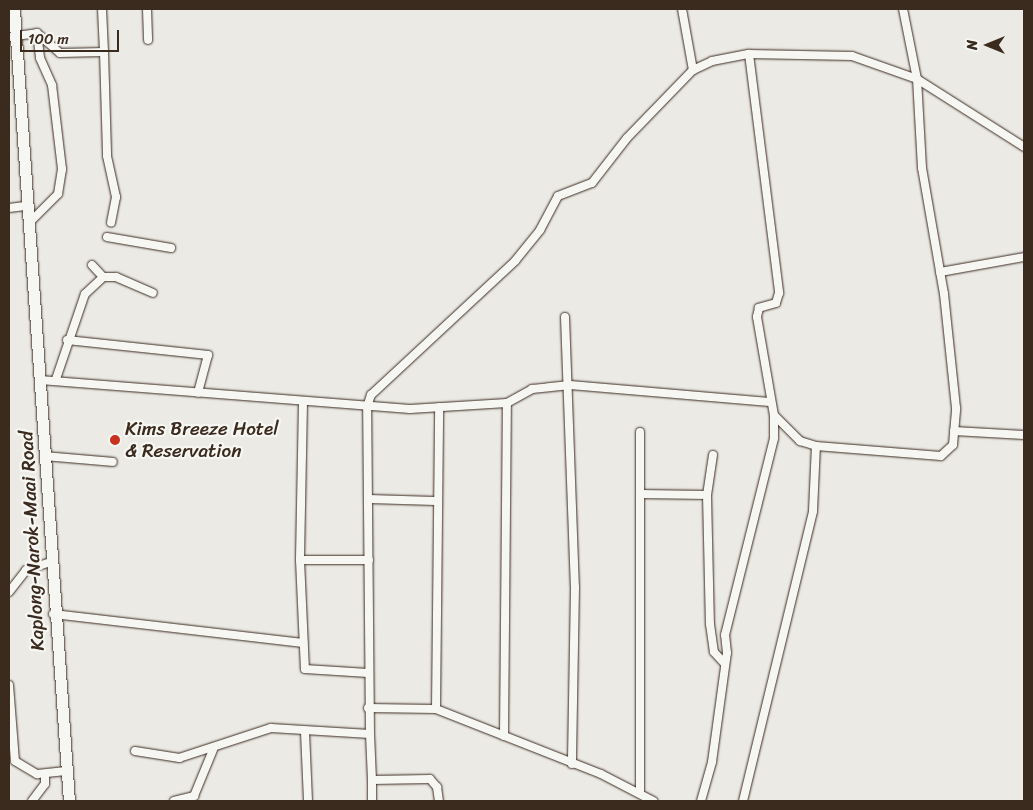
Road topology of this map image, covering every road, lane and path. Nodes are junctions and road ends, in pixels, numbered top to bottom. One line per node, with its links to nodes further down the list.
1 (14, 9): 7 (highway, Kaplong-Narok-Maai Road)
2 (102, 9): 9 (street)
3 (147, 9): 8 (street)
4 (682, 9): 11 (street)
5 (903, 9): 12 (street)
6 (37, 33): 7 (street); 9 (street); 17 (street)
7 (12, 37): 14 (highway, Kaplong-Narok-Maai Road)
8 (148, 40)
9 (104, 52): 16 (street)
10 (749, 54): 11 (street); 12 (street); 32 (street)
11 (693, 70): 35 (street)
12 (917, 79): 13 (street); 22 (street)
13 (1024, 147)
14 (25, 206): 15 (street); 17 (highway, Kaplong-Narok-Maai Road)
15 (9, 208)
16 (111, 223)
17 (26, 226): 28 (highway, Kaplong-Narok-Maai Road)
18 (107, 237): 19 (street)
19 (172, 248)
20 (1024, 257): 22 (street)
21 (92, 265): 23 (street)
22 (940, 272): 37 (street)
23 (104, 277): 24 (street); 26 (street)
24 (153, 293)
25 (565, 317): 29 (street)
26 (67, 340): 27 (street); 30 (street)
27 (56, 378): 28 (street); 30 (street)
28 (40, 380): 42 (highway, Kaplong-Narok-Maai Road)
29 (570, 385): 32 (street); 33 (street); 64 (street)
30 (198, 393): 31 (street)
31 (303, 402): 35 (street); 48 (street)
32 (769, 402): 36 (street)
33 (507, 403): 34 (street); 61 (street)
34 (439, 406): 35 (street); 47 (street)
35 (367, 407): 46 (street)
36 (774, 416): 40 (street); 54 (street)
37 (954, 431): 39 (street); 40 (street)
38 (640, 432): 44 (street)
39 (1024, 435)
40 (816, 446): 78 (street)
41 (713, 455): 45 (street)
42 (45, 456): 43 (street); 50 (highway, Kaplong-Narok-Maai Road)
43 (113, 462)
44 (640, 494): 45 (street); 68 (street)
45 (707, 494): 54 (street)
46 (369, 499): 47 (street); 49 (street)
47 (435, 501): 58 (street)
48 (300, 560): 49 (street); 53 (street)
49 (370, 560): 55 (street)
50 (51, 562): 51 (street); 52 (highway, Kaplong-Narok-Maai Road)
51 (9, 592)
52 (53, 614): 53 (street); 65 (highway, Kaplong-Narok-Maai Road)
53 (303, 643): 55 (street)
54 (725, 664): 77 (street)
55 (368, 673): 57 (street)
56 (9, 685): 66 (street)
57 (368, 708): 58 (street); 60 (street)
58 (436, 708): 61 (street)
59 (306, 732): 60 (street); 62 (street); 73 (street)
60 (370, 734): 67 (street)
61 (504, 736): 64 (street)
62 (213, 750): 63 (street); 72 (street)
63 (135, 751)
64 (572, 764): 68 (street)
65 (66, 771): 66 (street); 69 (highway, Kaplong-Narok-Maai Road)
66 (45, 775): 71 (street)
67 (372, 780): 70 (street); 74 (street)
68 (640, 792): 76 (street)
69 (70, 800)
70 (439, 800): 75 (street)
71 (32, 801)
72 (174, 801)
73 (308, 801)
74 (372, 801)
75 (448, 801)
76 (652, 801)
77 (701, 801)
78 (742, 801)

